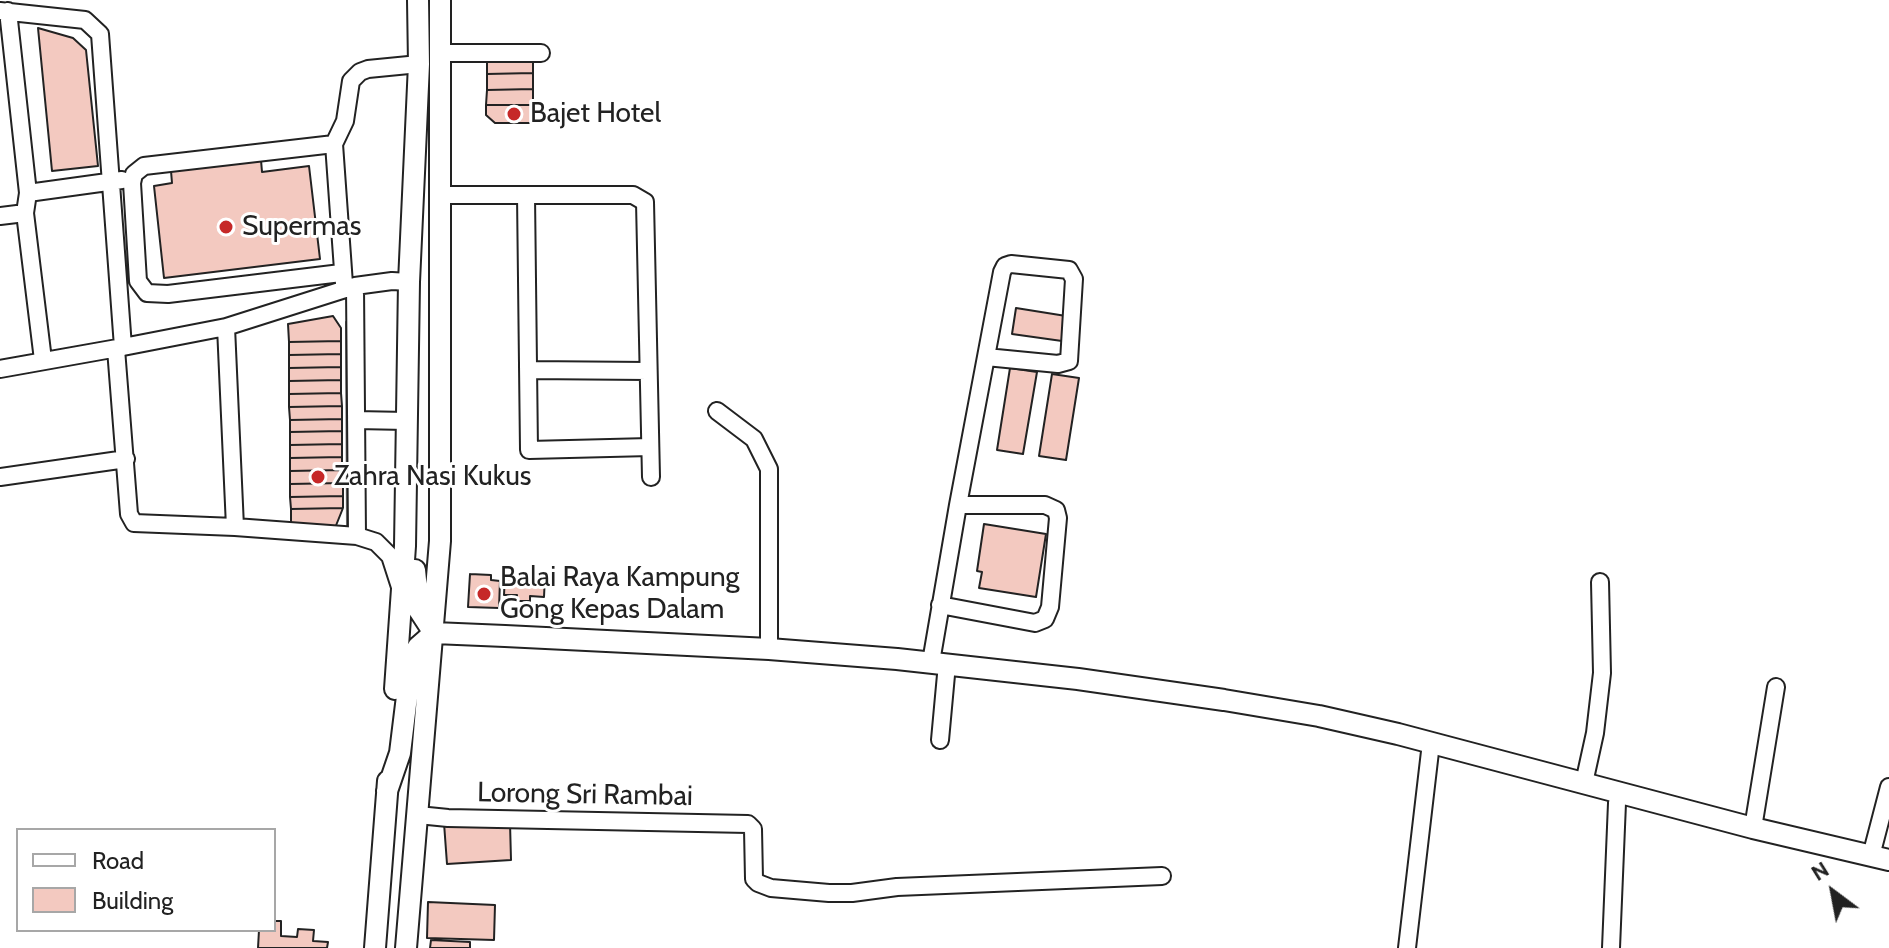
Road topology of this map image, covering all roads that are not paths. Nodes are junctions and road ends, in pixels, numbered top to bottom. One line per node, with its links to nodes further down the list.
1 (418, 0): 6 (main road)
2 (440, 0): 4 (main road)
3 (4, 11): 9 (street); 10 (street)
4 (440, 53): 5 (street); 11 (main road)
5 (541, 53)
6 (419, 64): 7 (street); 15 (main road)
7 (334, 144): 8 (street); 16 (street)
8 (133, 179): 9 (street); 16 (street)
9 (111, 182): 10 (street); 18 (street)
10 (28, 193): 13 (street)
11 (440, 195): 12 (street); 38 (main road)
12 (526, 195): 22 (street); 23 (street)
13 (25, 213): 14 (street); 20 (street)
14 (0, 216)
15 (409, 282): 16 (street); 26 (main road)
16 (347, 283): 17 (street); 25 (street)
17 (226, 327): 18 (street); 33 (street)
18 (120, 348): 20 (street); 28 (street)
19 (986, 357): 19 (street); 32 (street)
20 (43, 360): 21 (street)
21 (0, 369)
22 (528, 370): 23 (street); 27 (street)
23 (648, 371): 27 (street)
24 (717, 411): 39 (street)
25 (356, 420): 26 (street); 34 (street)
26 (407, 421): 29 (main road)
27 (650, 447): 31 (street)
28 (126, 459): 30 (street); 33 (street)
29 (406, 472): 36 (main road); 38 (main road)
30 (0, 477)
31 (651, 477)
32 (958, 505): 37 (street); 37 (street)
33 (235, 527): 34 (street)
34 (357, 536): 36 (street)
35 (1600, 582): 44 (street)
36 (402, 596): 46 (main road)
37 (940, 605): 40 (street)
38 (434, 633): 39 (main road); 46 (main road); 48 (main road)
39 (769, 649): 40 (main road)
40 (939, 663): 42 (street); 43 (main road)
41 (1776, 687): 49 (street)
42 (940, 740)
43 (1431, 743): 44 (main road); 54 (street)
44 (1584, 783): 47 (main road)
45 (1889, 787): 50 (street)
46 (387, 791): 52 (main road)
47 (1620, 793): 49 (main road); 55 (street)
48 (418, 815): 51 (street, Lorong Sri Rambai); 53 (main road)
49 (1753, 828): 50 (main road)
50 (1880, 858)
51 (1162, 876)
52 (375, 948)
53 (406, 948)
54 (1407, 948)
55 (1611, 948)

